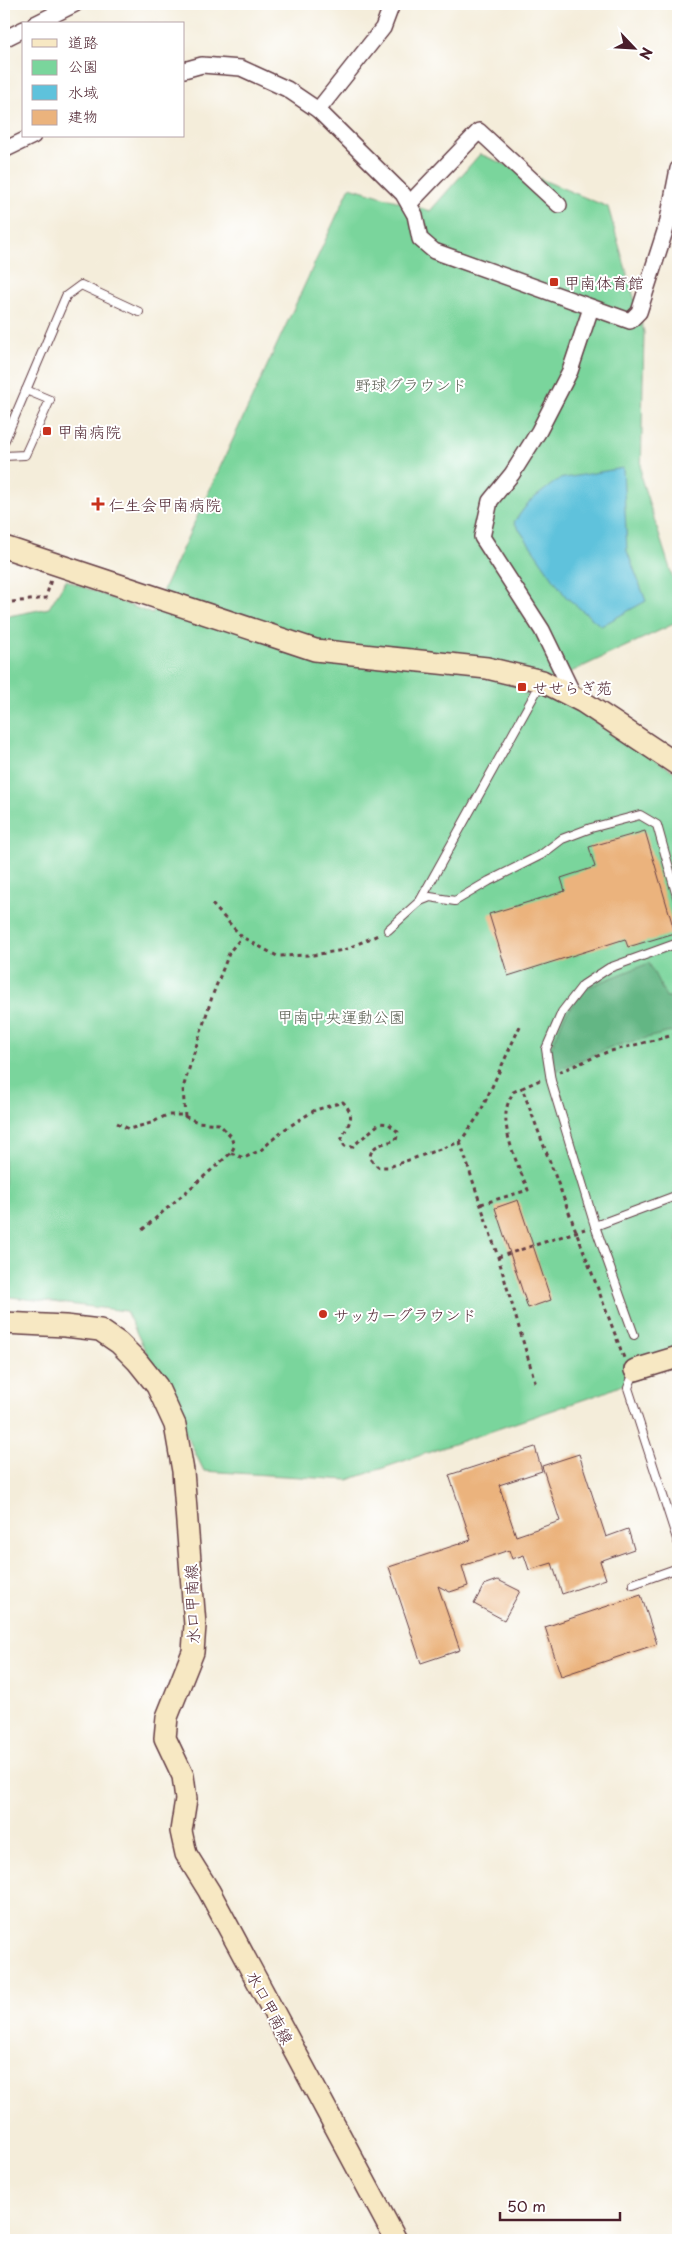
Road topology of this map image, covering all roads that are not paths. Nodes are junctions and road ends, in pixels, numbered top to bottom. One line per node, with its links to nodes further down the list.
1 (76, 4): 3 (street)
2 (392, 4): 8 (street)
3 (52, 14): 4 (street)
4 (38, 22)
5 (22, 30): 6 (street)
6 (4, 39)
7 (185, 70): 8 (street)
8 (318, 110): 12 (street)
9 (29, 138): 10 (street)
10 (4, 150)
11 (678, 169): 14 (street)
12 (409, 204): 13 (street); 14 (street)
13 (559, 205)
14 (591, 308): 21 (street)
15 (139, 312): 16 (lane)
16 (26, 390): 17 (lane); 18 (lane)
17 (4, 442)
18 (4, 456)
19 (4, 547): 20 (main road)
20 (542, 681): 21 (main road); 24 (lane)
21 (575, 698): 22 (main road)
22 (678, 765)
23 (678, 900): 24 (lane)
24 (420, 901): 25 (lane)
25 (388, 930)
26 (678, 943): 28 (lane)
27 (678, 1195): 28 (lane)
28 (595, 1226): 30 (lane)
29 (4, 1323): 36 (main road, 水口甲南線)
30 (634, 1335)
31 (678, 1357): 32 (main road)
32 (635, 1370): 33 (lane)
33 (678, 1542)
34 (678, 1568): 35 (lane)
35 (633, 1584)
36 (396, 2240)

